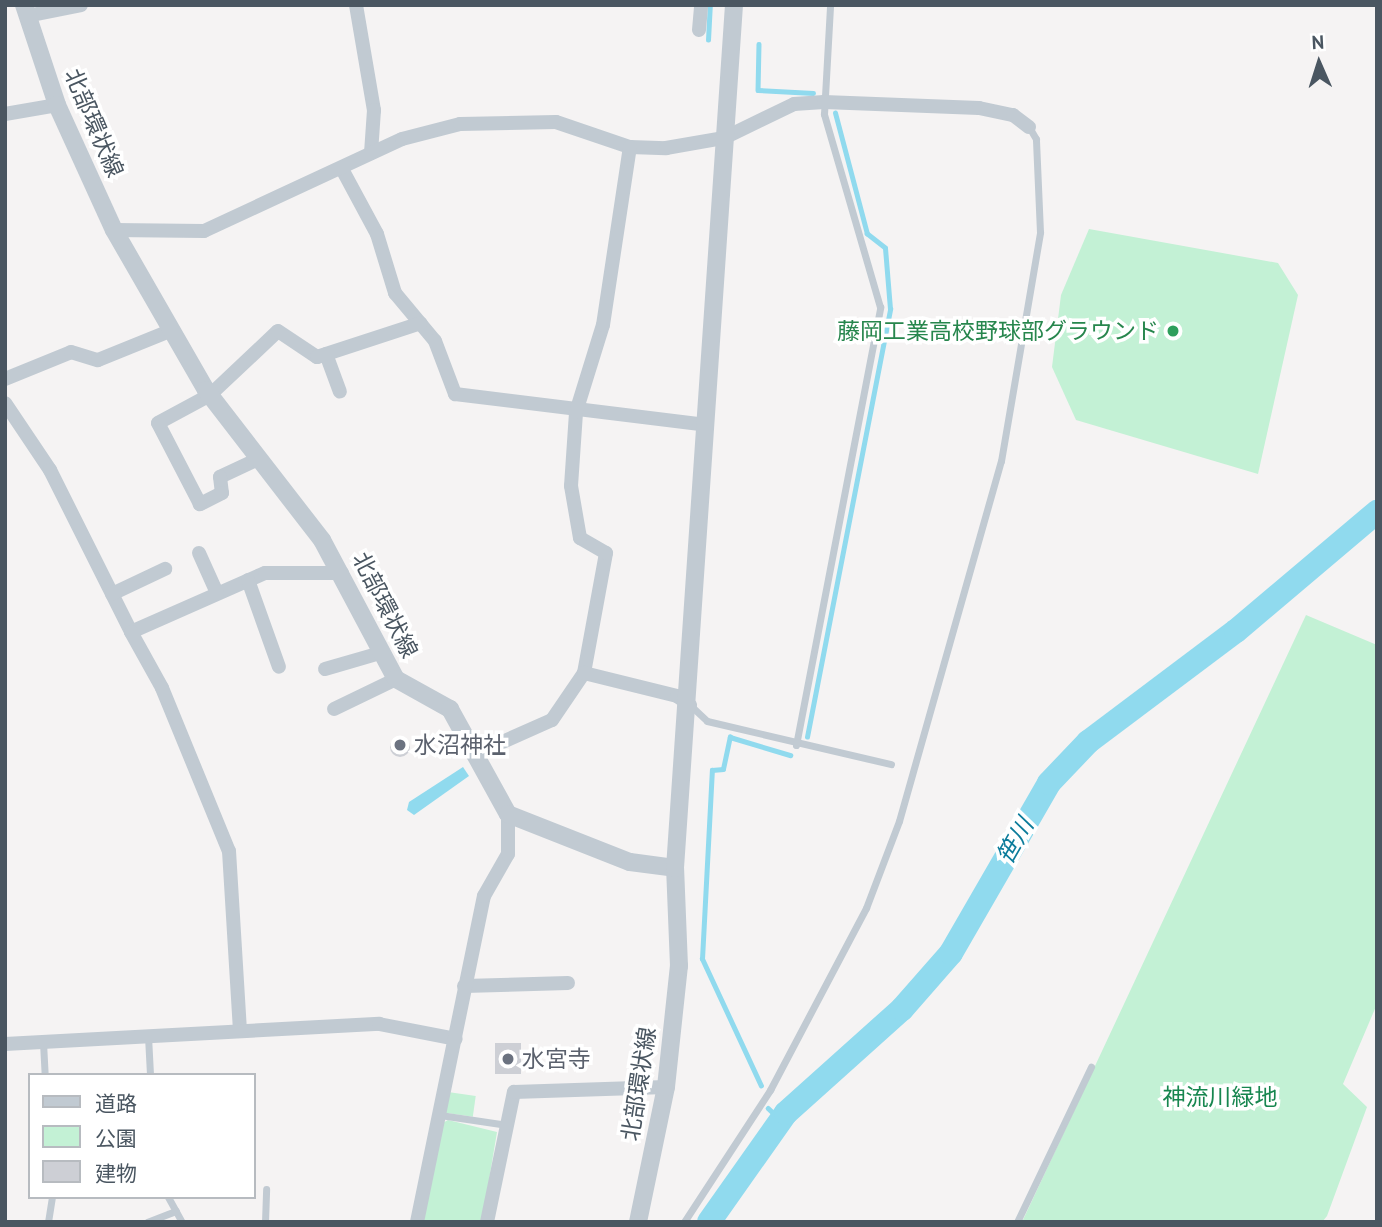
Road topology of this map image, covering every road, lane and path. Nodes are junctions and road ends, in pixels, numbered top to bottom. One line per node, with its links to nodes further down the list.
1 (81, 5): 6 (street)
2 (356, 5): 14 (street)
3 (701, 5): 7 (street)
4 (734, 5): 12 (street, 北部環状線)
5 (830, 5): 8 (lane)
6 (25, 10): 9 (street, 北部環状線)
7 (699, 30)
8 (824, 102): 11 (street); 12 (street); 41 (lane)
9 (57, 106): 10 (street); 16 (street, 北部環状線)
10 (5, 114)
11 (1029, 127): 70 (lane)
12 (724, 138): 13 (street); 25 (street, 北部環状線)
13 (630, 147): 14 (street); 24 (street)
14 (371, 153): 15 (street)
15 (342, 169): 16 (street); 17 (street)
16 (114, 230): 18 (street, 北部環状線)
17 (421, 323): 19 (street); 24 (street)
18 (172, 330): 20 (street); 22 (street, 北部環状線)
19 (326, 354): 21 (street); 22 (street)
20 (5, 379)
21 (340, 392)
22 (210, 395): 26 (street, 北部環状線); 26 (street)
23 (5, 403): 32 (street)
24 (576, 412): 25 (street); 37 (street)
25 (706, 425): 39 (street, 北部環状線)
26 (258, 459): 29 (street, 北部環状線)
27 (199, 552): 31 (street)
28 (165, 569): 32 (street)
29 (342, 573): 30 (street); 34 (street, 北部環状線)
30 (248, 580): 31 (street); 35 (street)
31 (217, 593): 33 (street)
32 (112, 594): 33 (street)
33 (131, 632): 48 (street)
34 (380, 653): 36 (street); 38 (street, 北部環状線)
35 (279, 667)
36 (326, 670)
37 (584, 673): 39 (street); 42 (street)
38 (396, 679): 40 (street); 42 (street, 北部環状線)
39 (690, 705): 41 (lane); 45 (street, 北部環状線)
40 (334, 709)
41 (796, 745): 43 (lane)
42 (472, 755): 44 (street, 北部環状線)
43 (891, 764)
44 (508, 814): 45 (street); 47 (street)
45 (675, 868): 56 (street, 北部環状線)
46 (568, 983): 47 (street)
47 (464, 986): 50 (street)
48 (240, 1030): 49 (street); 50 (street)
49 (148, 1036): 51 (street); 55 (lane)
50 (456, 1039): 57 (street)
51 (43, 1042): 52 (street); 54 (lane)
52 (5, 1044)
53 (1091, 1067): 71 (lane)
54 (45, 1073)
55 (150, 1073)
56 (666, 1087): 58 (street); 69 (street, 北部環状線)
57 (439, 1115): 58 (lane); 67 (street)
58 (507, 1125): 68 (street)
59 (267, 1189): 66 (lane)
60 (52, 1199): 63 (lane)
61 (169, 1199): 62 (lane)
62 (176, 1211): 64 (lane); 65 (lane)
63 (48, 1222)
64 (148, 1222)
65 (182, 1222)
66 (265, 1222)
67 (417, 1222)
68 (487, 1222)
69 (638, 1222)
70 (684, 1222)
71 (1017, 1222)

